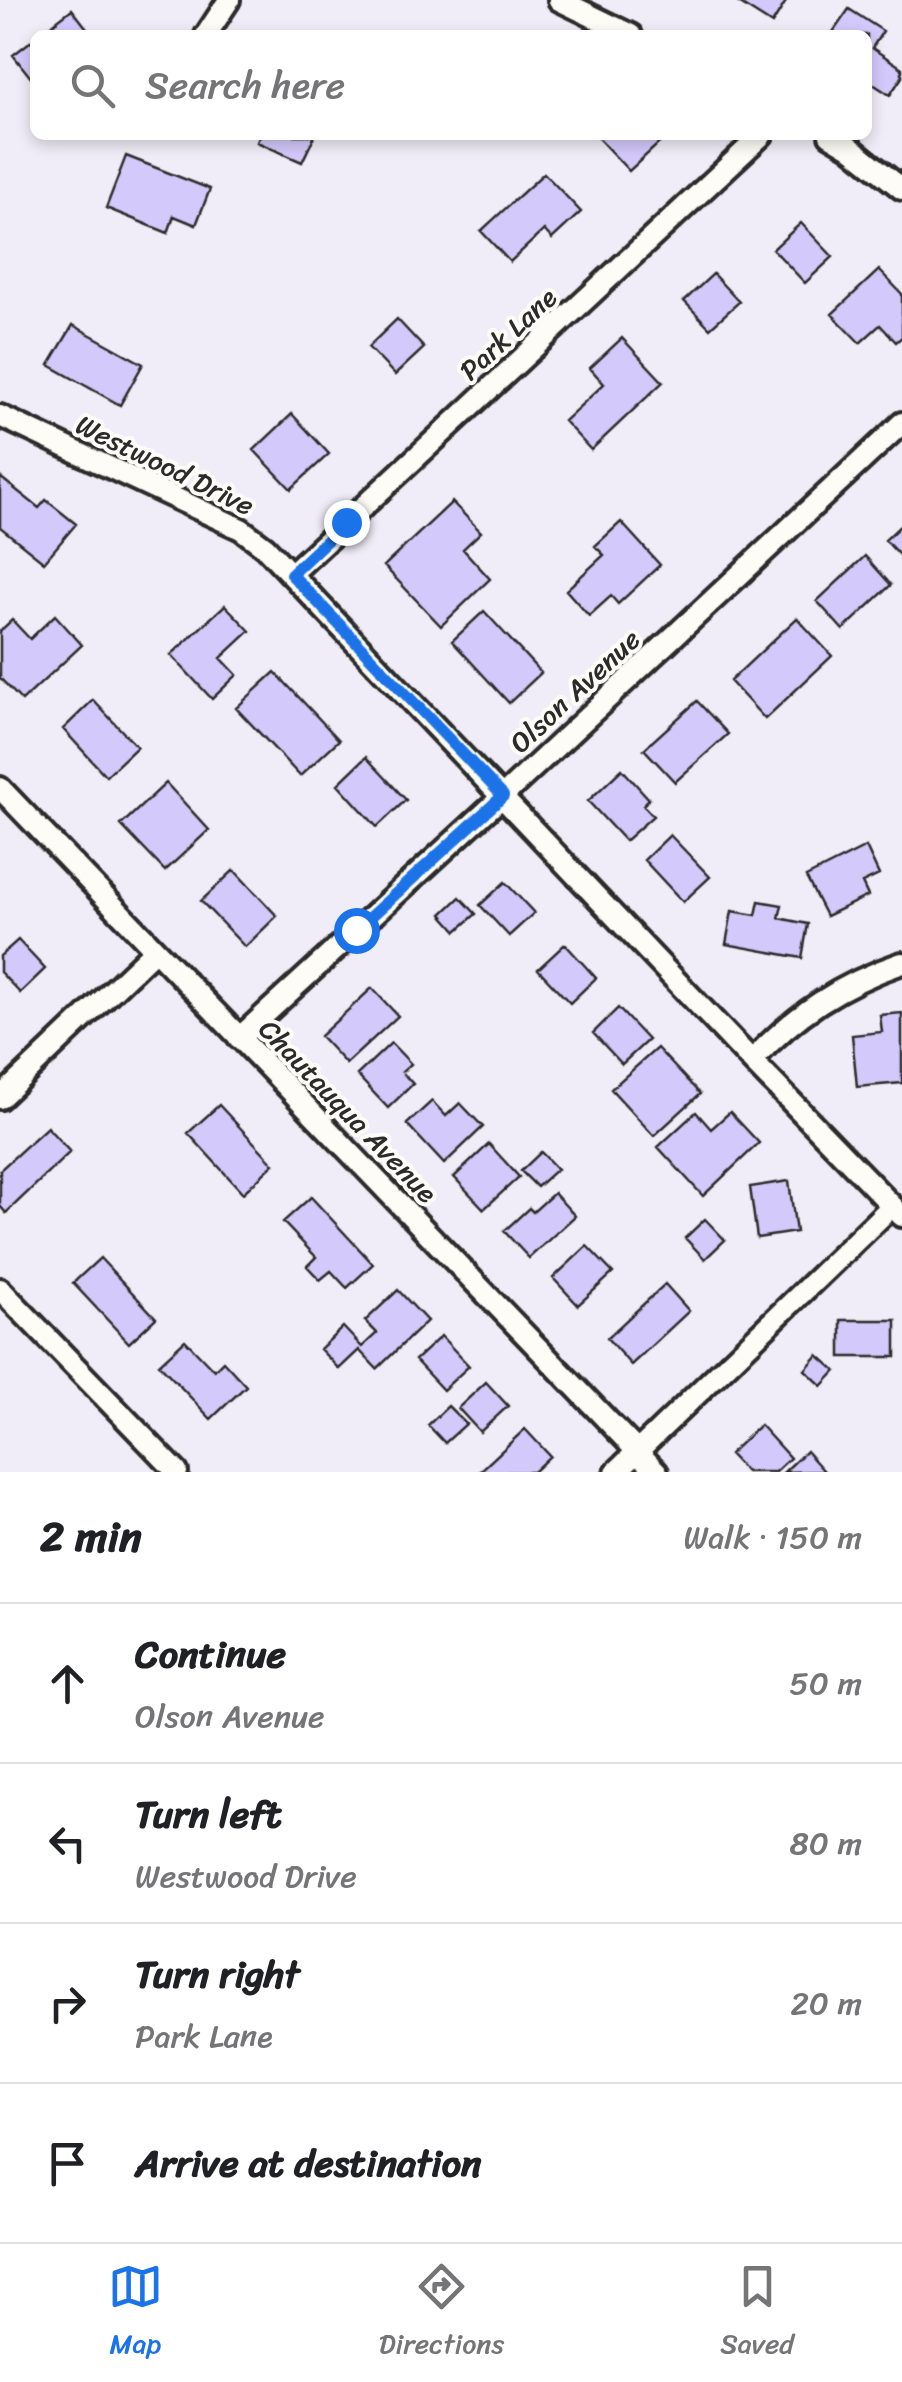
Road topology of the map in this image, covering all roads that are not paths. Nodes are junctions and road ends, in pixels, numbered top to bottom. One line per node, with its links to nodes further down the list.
1 (230, 0): 3 (street)
2 (559, 0): 4 (street)
3 (209, 30)
4 (621, 30)
5 (757, 140): 10 (street, Park Lane)
6 (838, 140): 7 (street)
7 (902, 188)
8 (0, 416): 10 (street, Westwood Drive)
9 (902, 423): 12 (street, Olson Avenue)
10 (291, 574): 12 (street, Westwood Drive)
11 (0, 788): 13 (street, Chautauqua Avenue)
12 (503, 796): 15 (street, Olson Avenue); 16 (street, Westwood Drive)
13 (155, 950): 15 (street, Chautauqua Avenue); 17 (street)
14 (902, 963): 16 (street)
15 (239, 1038): 20 (street, Chautauqua Avenue)
16 (752, 1062): 18 (street, Westwood Drive)
17 (0, 1098)
18 (897, 1211): 20 (street)
19 (0, 1288): 21 (street)
20 (637, 1452): 22 (street); 23 (street, Chautauqua Avenue)
21 (177, 1472)
22 (616, 1472)
23 (656, 1472)

